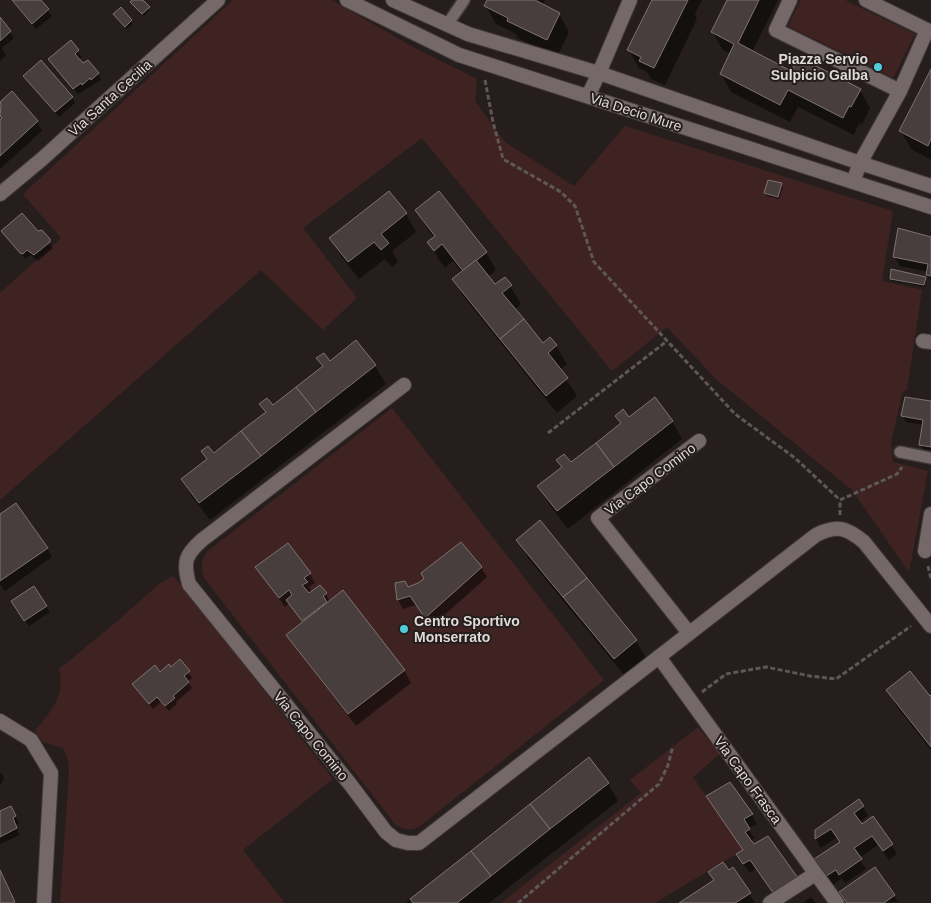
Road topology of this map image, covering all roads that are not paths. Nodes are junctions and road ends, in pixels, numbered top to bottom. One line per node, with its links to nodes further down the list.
1 (218, 0): 15 (street, Via Santa Cecilia)
2 (347, 0): 11 (street, Via Decio Mure)
3 (393, 0): 8 (street, Via Decio Mure)
4 (464, 0): 8 (lane)
5 (630, 0): 9 (street)
6 (790, 0): 10 (street)
7 (866, 0): 10 (street)
8 (447, 25): 9 (street, Via Decio Mure)
9 (599, 73): 11 (street); 12 (street, Via Decio Mure)
10 (900, 91): 12 (street)
11 (588, 96): 13 (street, Via Decio Mure)
12 (860, 163): 13 (street); 14 (street, Via Decio Mure)
13 (853, 182): 16 (street, Via Decio Mure)
14 (931, 186)
15 (0, 194)
16 (931, 207)
17 (404, 385): 25 (street, Via Capo Comino)
18 (699, 441): 24 (street, Via Capo Comino)
19 (905, 453): 20 (lane)
20 (931, 458)
21 (931, 514): 22 (street)
22 (925, 551)
23 (928, 621): 24 (street, Via Capo Comino)
24 (689, 633): 25 (street, Via Capo Comino)
25 (659, 657): 27 (street, Via Capo Frasca)
26 (0, 720): 28 (street)
27 (815, 874): 29 (street); 30 (street, Via Capo Frasca)
28 (44, 903)
29 (770, 903)
30 (836, 903)

